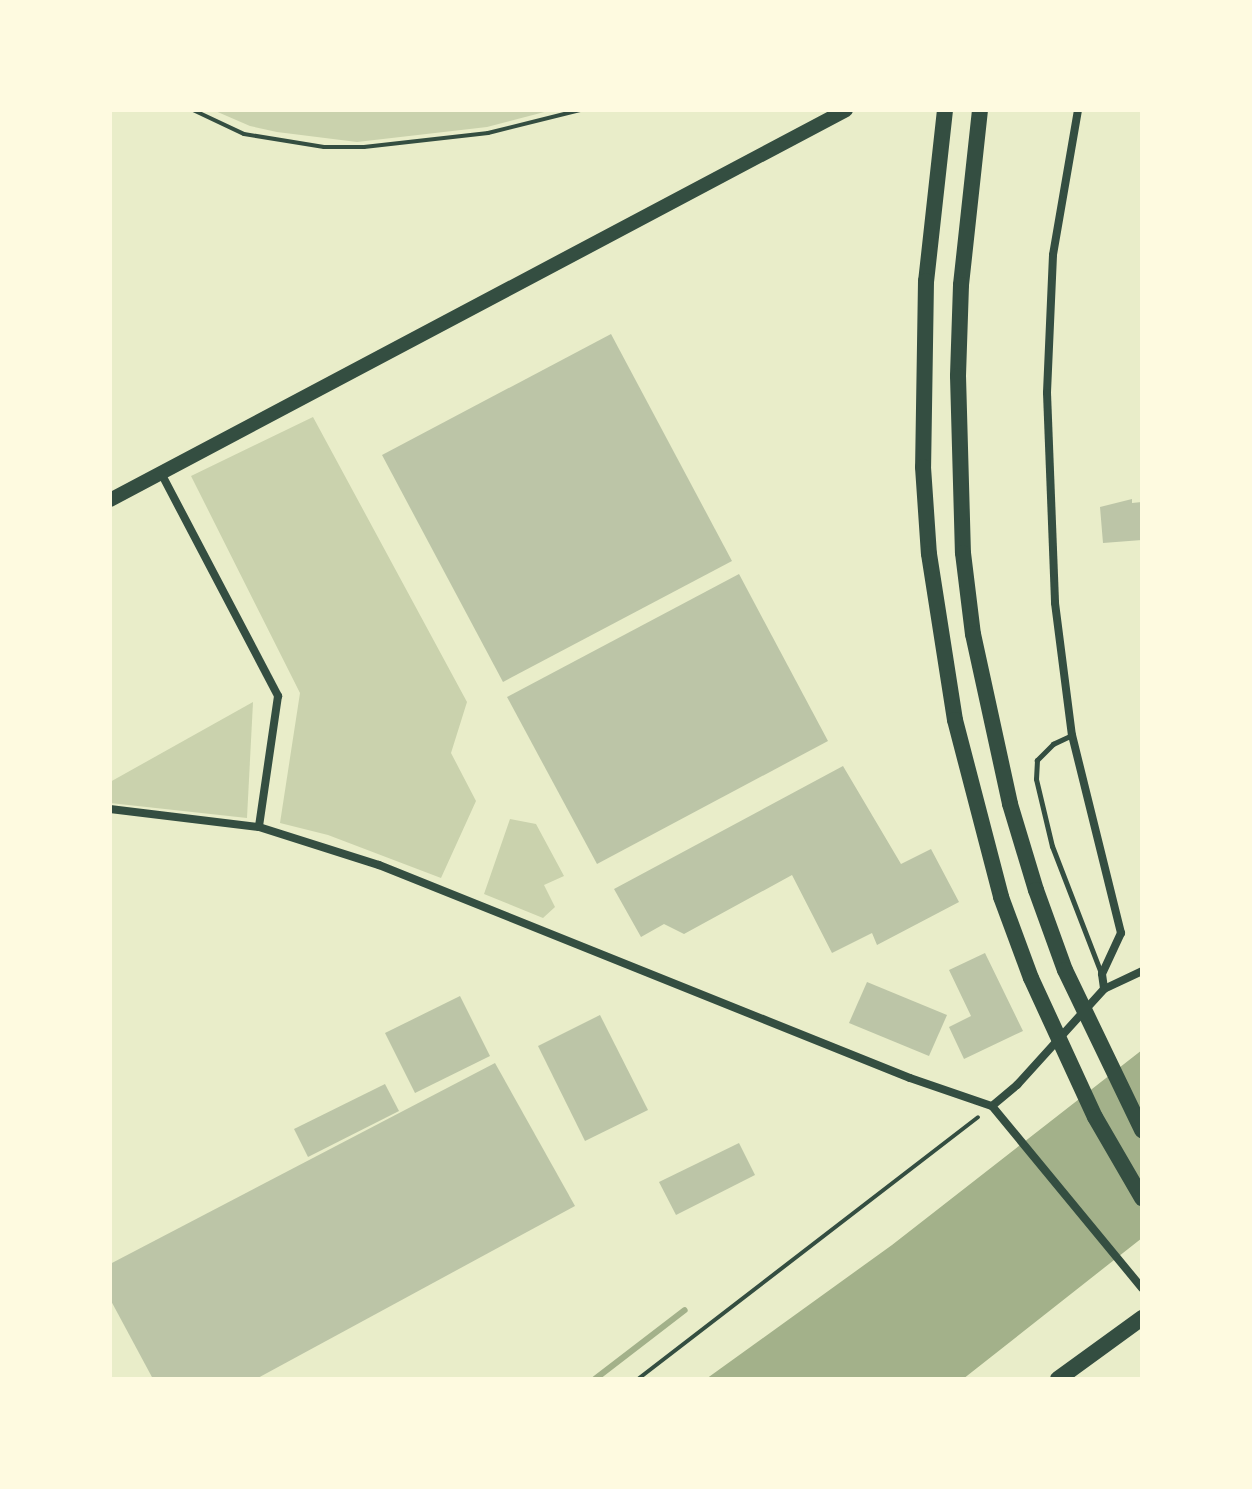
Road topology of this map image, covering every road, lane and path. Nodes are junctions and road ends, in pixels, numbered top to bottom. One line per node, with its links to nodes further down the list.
1 (193, 110): 2 (path)
2 (580, 110)
3 (846, 110): 7 (main road)
4 (945, 110): 17 (highway)
5 (980, 110): 16 (highway)
6 (1078, 110): 9 (street)
7 (161, 473): 8 (main road); 11 (street)
8 (110, 500)
9 (1072, 735): 13 (street); 13 (lane)
10 (110, 809): 11 (street)
11 (259, 827): 15 (street)
12 (1142, 971): 14 (street)
13 (1102, 974): 14 (street)
14 (1104, 989): 15 (street)
15 (992, 1106): 18 (street); 20 (path)
16 (1142, 1130)
17 (1142, 1198)
18 (1142, 1288)
19 (1142, 1318): 21 (highway)
20 (638, 1379)
21 (1058, 1379)

